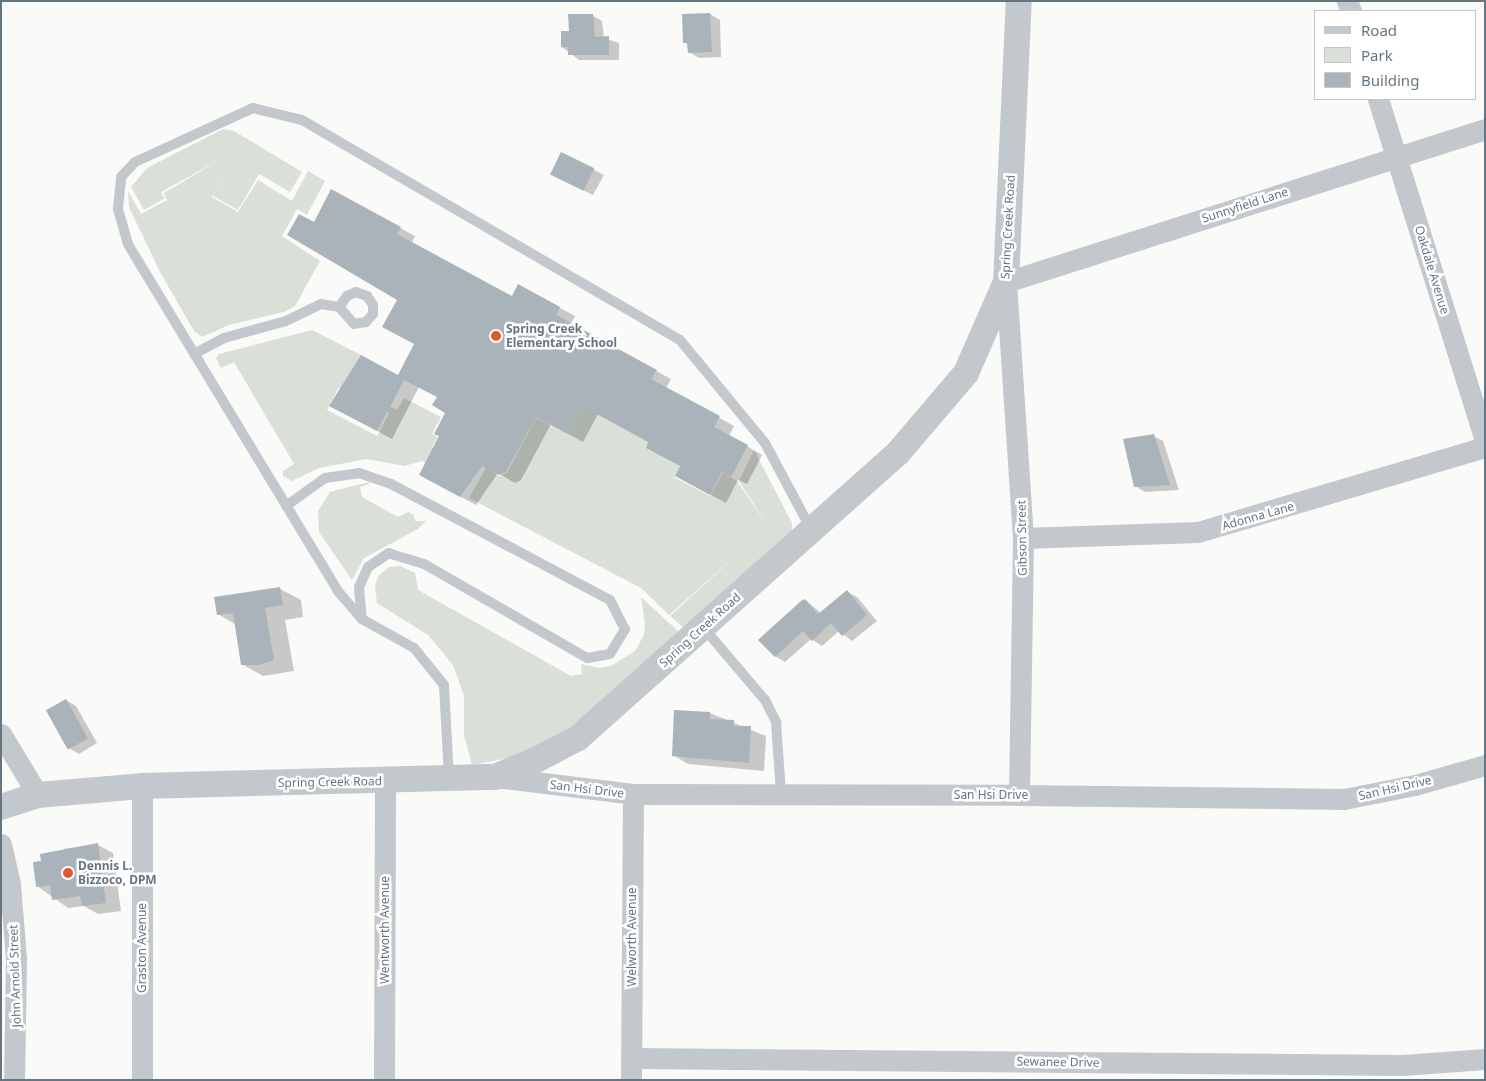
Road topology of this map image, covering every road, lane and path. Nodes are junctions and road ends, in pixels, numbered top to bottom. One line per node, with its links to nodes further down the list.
1 (1019, 1): 5 (street, Spring Creek Road)
2 (1378, 100): 4 (street, Oakdale Avenue)
3 (1485, 129): 4 (street, Sunnyfield Lane)
4 (1397, 156): 5 (street, Sunnyfield Lane); 8 (street, Oakdale Avenue)
5 (1006, 282): 11 (street, Spring Creek Road); 12 (street, Gibson Street)
6 (339, 307): 7 (lane)
7 (194, 354): 10 (lane); 11 (lane)
8 (1485, 441)
9 (1485, 448): 12 (street, Adonna Lane)
10 (286, 506): 13 (lane); 13 (lane)
11 (812, 530): 14 (street, Spring Creek Road)
12 (1024, 538): 24 (street, Gibson Street)
13 (362, 619): 18 (lane)
14 (703, 627): 17 (street, Spring Creek Road); 22 (lane)
15 (1, 734): 23 (street)
16 (1485, 765): 24 (street, San Hsi Drive)
17 (495, 777): 18 (street, Spring Creek Road); 21 (street, San Hsi Drive)
18 (449, 778): 19 (street, Spring Creek Road)
19 (385, 781): 20 (street, Spring Creek Road); 31 (street, Wentworth Avenue)
20 (142, 786): 23 (street, Spring Creek Road); 30 (street, Graston Avenue)
21 (632, 794): 22 (street, San Hsi Drive); 27 (street, Welworth Avenue)
22 (781, 794): 24 (street, San Hsi Drive)
23 (38, 795): 25 (street, Spring Creek Road)
24 (1019, 795)
25 (1, 807)
26 (1, 844): 29 (street, John Arnold Street)
27 (631, 1058): 28 (street, Sewanee Drive); 32 (street, Welworth Avenue)
28 (1485, 1059)
29 (14, 1080)
30 (142, 1080)
31 (384, 1080)
32 (631, 1080)

